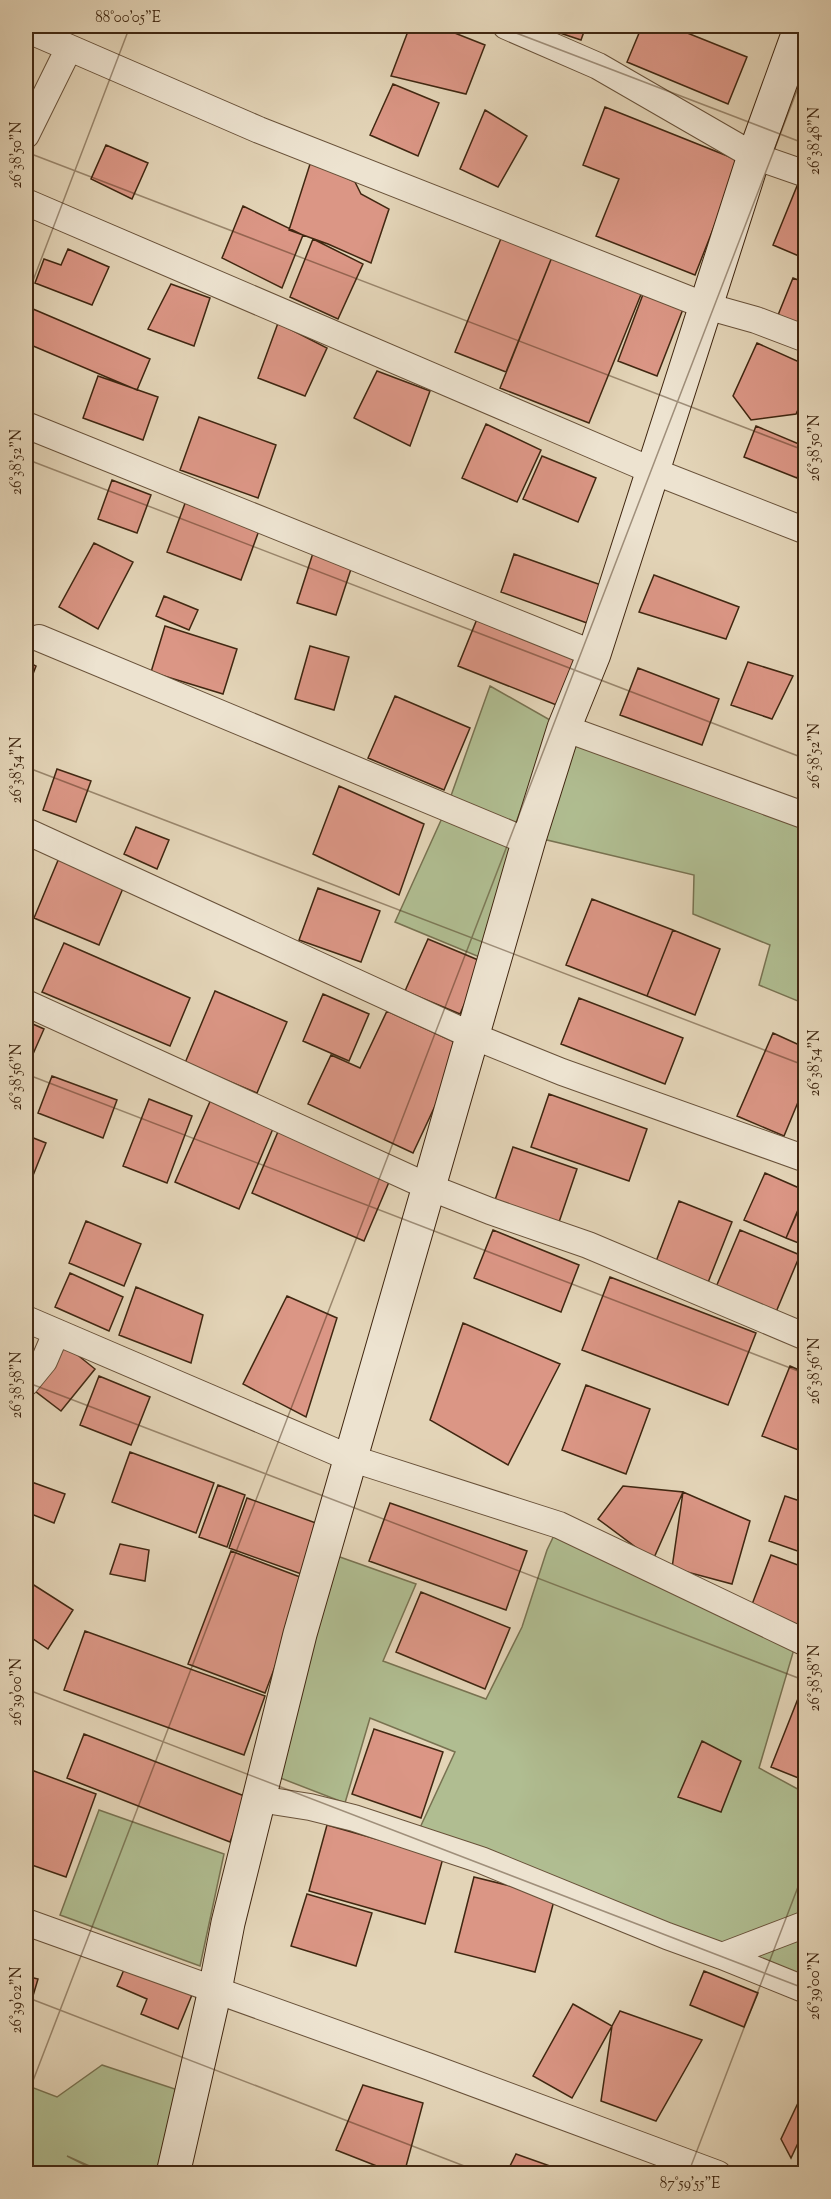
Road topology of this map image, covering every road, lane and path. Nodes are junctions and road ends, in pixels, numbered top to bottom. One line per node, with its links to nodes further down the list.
1 (506, 26): 6 (street)
2 (801, 26): 6 (street)
3 (26, 29): 4 (street)
4 (69, 48): 5 (street); 9 (street)
5 (26, 135)
6 (754, 156): 7 (street); 9 (street)
7 (806, 174)
8 (26, 202): 12 (street)
9 (706, 306): 10 (street); 12 (street)
10 (806, 339)
11 (26, 425): 15 (street)
12 (653, 471): 13 (street); 15 (street)
13 (806, 531)
14 (39, 638): 19 (street)
15 (594, 654): 16 (street)
16 (564, 728): 17 (street); 19 (street)
17 (806, 816)
18 (26, 831): 21 (street)
19 (529, 842): 21 (street)
20 (26, 1003): 23 (street)
21 (473, 1036): 22 (street); 23 (street)
22 (806, 1159)
23 (429, 1187): 26 (street); 28 (street)
24 (26, 1320): 25 (street)
25 (56, 1333): 27 (street); 28 (street)
26 (806, 1336)
27 (26, 1383)
28 (350, 1458): 29 (street); 30 (street)
29 (806, 1643)
30 (259, 1799): 33 (street); 35 (street)
31 (26, 1922): 35 (street)
32 (806, 1924): 33 (street)
33 (722, 1956): 34 (street)
34 (806, 1989)
35 (215, 1990): 36 (street); 37 (street)
36 (173, 2174)
37 (718, 2174)

